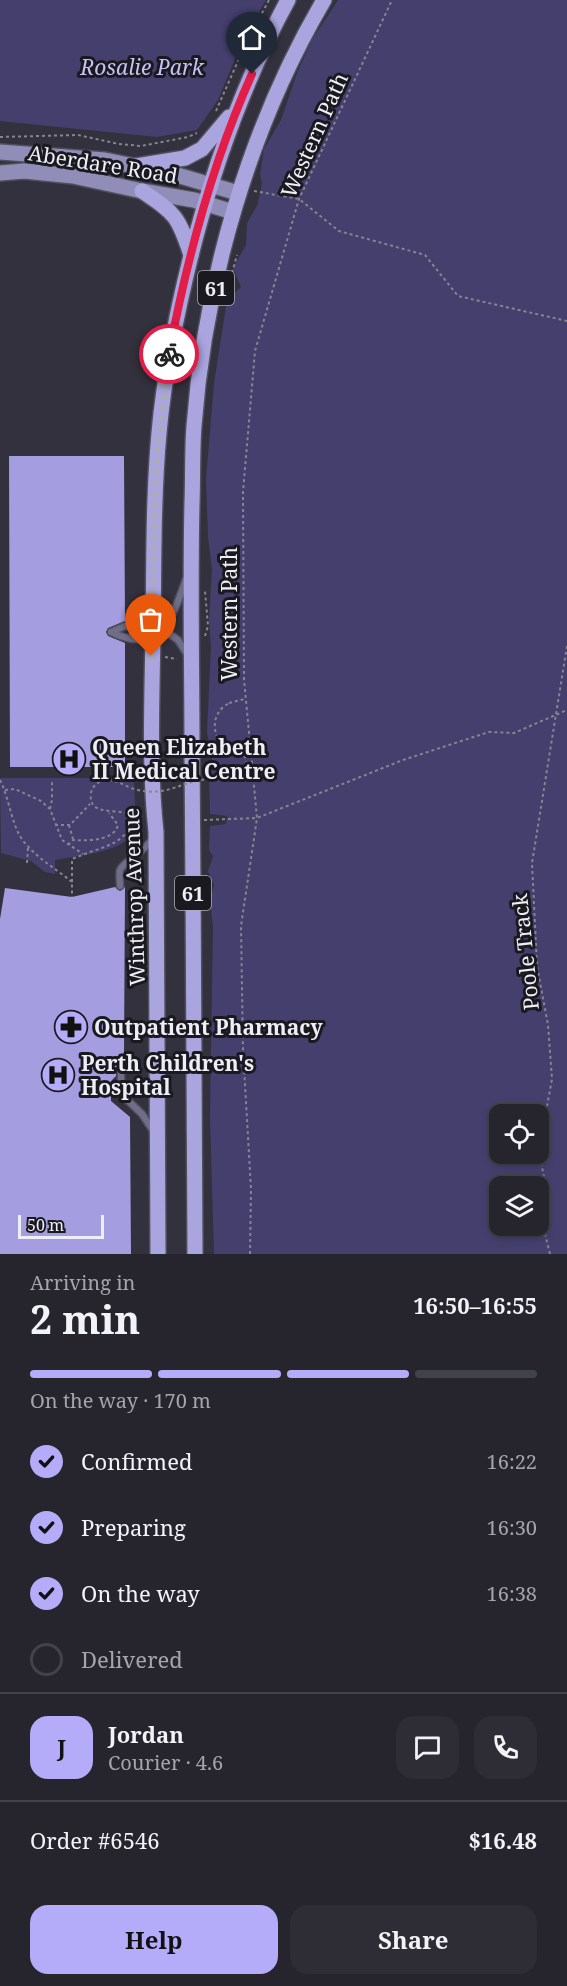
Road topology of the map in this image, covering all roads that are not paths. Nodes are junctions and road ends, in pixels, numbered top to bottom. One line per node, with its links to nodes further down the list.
1 (288, 0): 3 (main road, 61)
2 (324, 0): 9 (main road, 61)
3 (238, 106): 5 (main road); 7 (main road, 61)
4 (0, 152): 5 (main road, Aberdare Road)
5 (136, 166): 7 (main road, Aberdare Road)
6 (0, 173): 8 (main road, Aberdare Road)
7 (210, 185): 9 (main road, Aberdare Road); 10 (main road, Winthrop Avenue / 61)
8 (142, 191): 10 (main road, Aberdare Road); 12 (main road)
9 (245, 192): 11 (main road, 61)
10 (205, 203): 11 (main road, Aberdare Road); 12 (main road, Winthrop Avenue / 61)
11 (233, 212): 13 (main road, 61)
12 (191, 255): 14 (main road, Winthrop Avenue / 61)
13 (190, 564): 14 (lane); 15 (main road, 61)
14 (152, 632): 15 (lane); 16 (main road, Winthrop Avenue / 61)
15 (186, 660): 21 (main road, 61)
16 (156, 832): 17 (lane); 19 (main road, Winthrop Avenue / 61)
17 (120, 886)
18 (121, 1069): 19 (lane)
19 (159, 1140): 20 (main road, Winthrop Avenue / 61)
20 (158, 1254)
21 (195, 1254)

